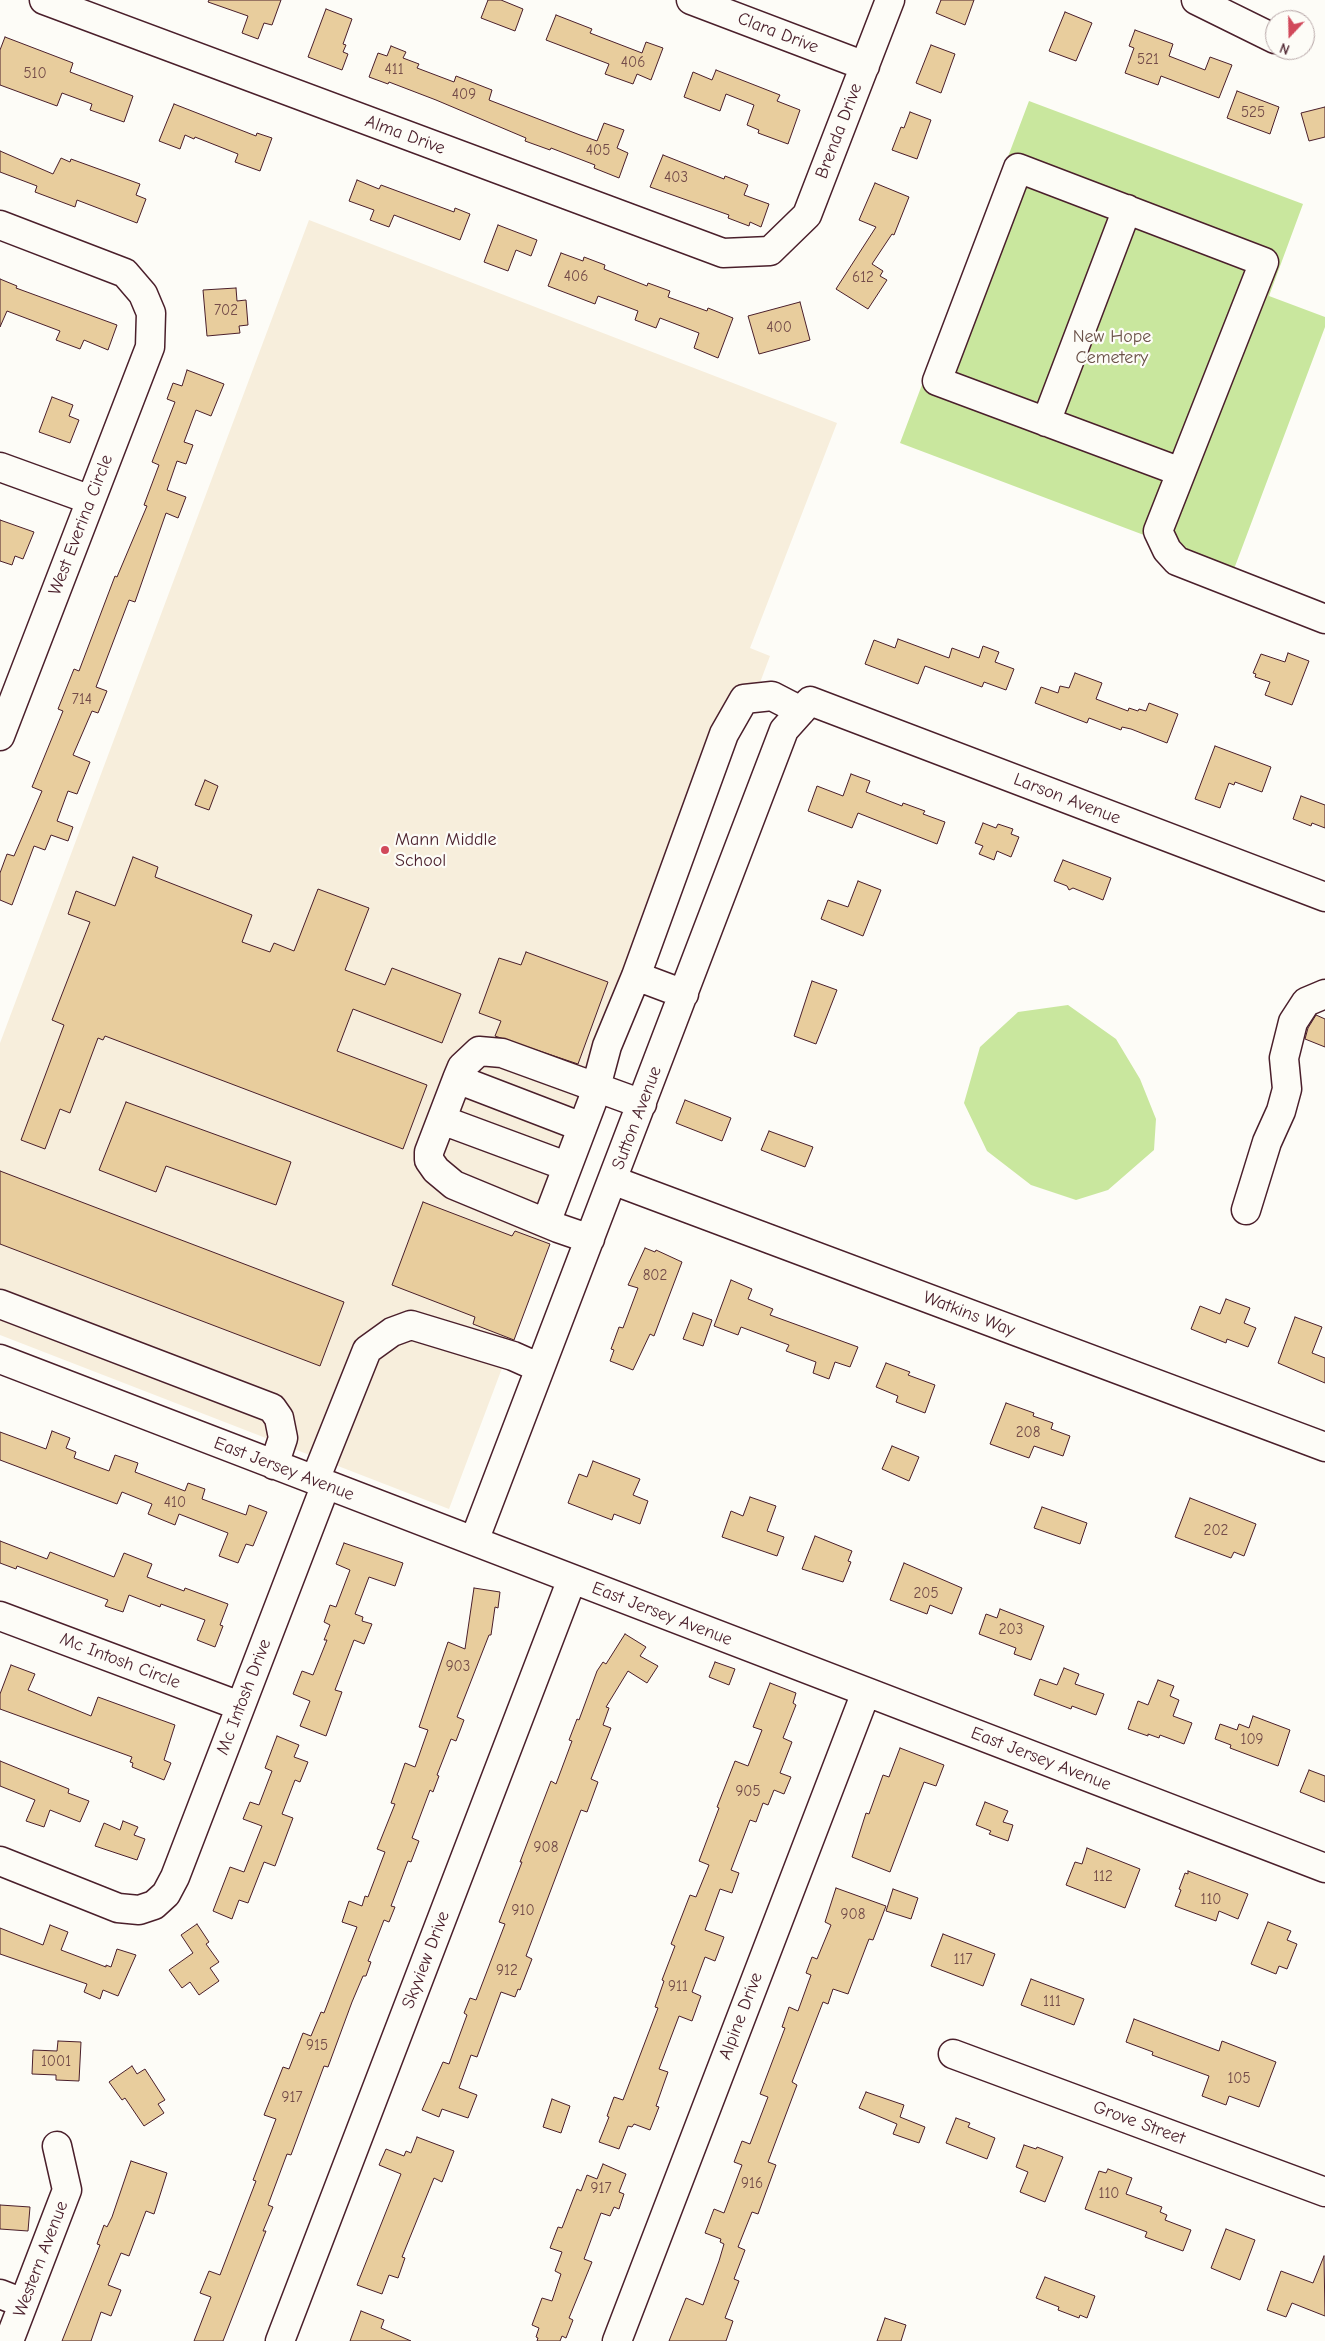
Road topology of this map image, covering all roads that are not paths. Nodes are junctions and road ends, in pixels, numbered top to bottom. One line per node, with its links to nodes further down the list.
1 (44, 0): 9 (street, Alma Drive)
2 (692, 0): 6 (street, Clara Drive)
3 (890, 0): 6 (street, Brenda Drive)
4 (1196, 0): 5 (street)
5 (1265, 34)
6 (865, 66): 9 (street, Brenda Drive)
7 (1127, 210): 10 (street); 10 (street); 12 (street)
8 (0, 225): 13 (street, West Everina Circle)
9 (770, 250)
10 (1046, 422): 12 (street)
11 (0, 467): 13 (street)
12 (1181, 472): 14 (street)
13 (91, 500): 15 (street, West Everina Circle)
14 (1325, 619)
15 (6, 705): 17 (street, West Everina Circle)
16 (806, 706): 18 (street, Larson Avenue); 19 (street, Larson Avenue); 20 (street, Sutton Avenue)
17 (0, 736)
18 (1325, 896)
19 (636, 976): 20 (street); 23 (street)
20 (684, 994): 24 (street, Sutton Avenue)
21 (1325, 994): 29 (street)
22 (457, 1079): 23 (street); 25 (street); 26 (street)
23 (595, 1086): 24 (street); 26 (street)
24 (642, 1104): 28 (street, Sutton Avenue)
25 (442, 1120): 27 (street); 30 (street)
26 (582, 1127): 27 (street)
27 (566, 1166): 30 (street)
28 (612, 1180): 31 (street, Sutton Avenue); 35 (street, Watkins Way)
29 (1246, 1210)
30 (546, 1223): 31 (street)
31 (590, 1239): 34 (street, Sutton Avenue)
32 (0, 1304): 36 (street)
33 (0, 1359): 36 (street, East Jersey Avenue)
34 (540, 1368): 37 (street, Mc Intosh Drive); 38 (street, Sutton Avenue)
35 (1325, 1448)
36 (274, 1464): 37 (street, East Jersey Avenue)
37 (320, 1482): 38 (street, East Jersey Avenue); 42 (street, Mc Intosh Drive)
38 (474, 1541): 39 (street, East Jersey Avenue)
39 (572, 1579): 41 (street, East Jersey Avenue); 50 (street, Skyview Drive)
40 (0, 1616): 42 (street, Mc Intosh Circle)
41 (866, 1692): 44 (street, East Jersey Avenue); 51 (street, Alpine Drive)
42 (240, 1706): 43 (street, Mc Intosh Drive)
43 (0, 1861)
44 (1325, 1868)
45 (954, 2054): 47 (street, Grove Street)
46 (57, 2146): 48 (street, Western Avenue)
47 (1325, 2192)
48 (12, 2299): 49 (street, Western Avenue)
49 (9, 2341)
50 (280, 2341)
51 (617, 2341)

